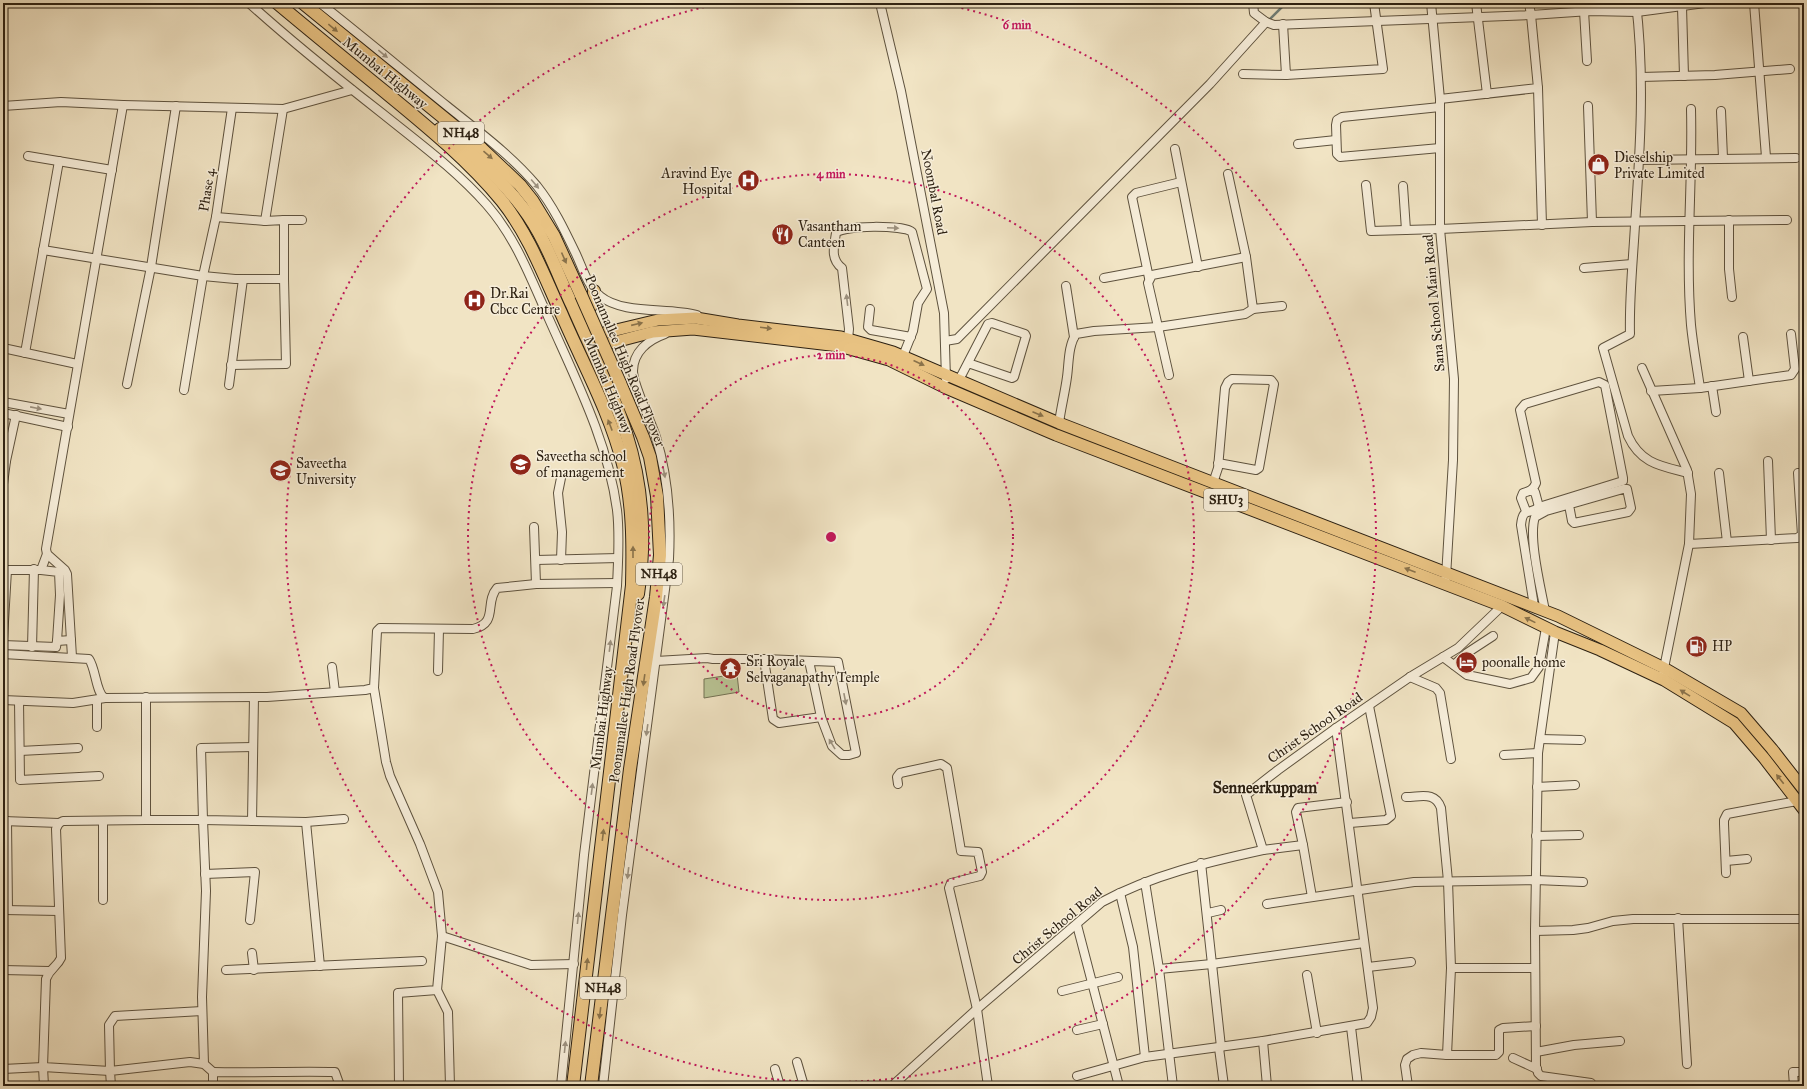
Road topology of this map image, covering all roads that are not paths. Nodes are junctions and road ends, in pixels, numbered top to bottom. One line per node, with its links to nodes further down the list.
1 (249, 3): 30 (street)
2 (277, 3): 31 (highway, Mumbai Highway / NH48)
3 (303, 3): 226 (highway, Poonamallee High Road Flyover / NH48, one-way to 226, bridge)
4 (320, 3): 84 (street, one-way to 84)
5 (880, 3): 98 (street, Noombal Road)
6 (1253, 3): 19 (street)
7 (1374, 3): 20 (street)
8 (1431, 3): 18 (street, Sana School Main Road)
9 (1476, 3): 17 (street)
10 (1529, 3): 16 (street)
11 (1705, 3): 14 (street)
12 (1754, 3): 24 (street)
13 (1636, 7): 14 (street); 15 (street); 28 (street)
14 (1682, 7): 27 (street)
15 (1588, 8): 16 (street); 22 (street)
16 (1531, 15): 17 (street); 29 (street)
17 (1478, 18): 18 (street); 32 (street)
18 (1433, 20): 20 (street); 33 (street, Sana School Main Road)
19 (1266, 22): 21 (street); 98 (street)
20 (1376, 22): 21 (street); 26 (street)
21 (1283, 24): 26 (street)
22 (1587, 60)
23 (1790, 69): 24 (street)
24 (1759, 72): 27 (street); 48 (street)
25 (1243, 74): 26 (street)
26 (1286, 75)
27 (1684, 76): 28 (street)
28 (1641, 77): 52 (street)
29 (1538, 88): 32 (street); 68 (street)
30 (352, 90): 40 (street); 143 (street)
31 (384, 91): 86 (highway); 173 (highway, Mumbai Highway / NH48, one-way to 31)
32 (1487, 94): 33 (street)
33 (1440, 99): 39 (street, Sana School Main Road)
34 (123, 105): 35 (street); 36 (street); 54 (street)
35 (3, 106)
36 (176, 106): 38 (street); 75 (street)
37 (1588, 106): 66 (street)
38 (232, 108): 40 (street); 59 (street, Phase 4)
39 (1440, 108): 43 (street); 45 (street, Sana School Main Road)
40 (283, 109): 65 (street)
41 (1691, 109): 49 (street)
42 (1721, 110): 50 (street)
43 (1336, 140): 44 (street); 45 (street)
44 (1298, 144)
45 (1440, 148): 69 (street, Sana School Main Road)
46 (1175, 149): 56 (street)
47 (28, 156): 53 (street)
48 (1766, 157): 50 (street); 51 (street)
49 (1692, 158): 50 (street); 52 (street); 62 (street)
50 (1723, 158)
51 (1796, 158)
52 (1638, 160): 67 (street)
53 (59, 161): 54 (street); 71 (street)
54 (112, 170): 73 (street)
55 (1228, 174): 72 (street)
56 (1181, 182): 76 (street); 78 (street)
57 (1366, 185): 70 (street)
58 (1403, 186): 70 (street)
59 (216, 217): 65 (street); 79 (street, Phase 4)
60 (284, 220): 61 (street); 65 (street); 82 (street)
61 (302, 220)
62 (1689, 220): 63 (street); 67 (street); 115 (street)
63 (1729, 220): 64 (street); 85 (street)
64 (1786, 220)
65 (265, 221)
66 (1592, 222): 67 (street); 68 (street)
67 (1635, 222): 74 (street)
68 (1542, 225): 69 (street)
69 (1440, 229): 70 (street); 148 (street, Sana School Main Road)
70 (1406, 230)
71 (43, 250): 73 (street); 101 (street)
72 (1246, 257): 76 (street); 89 (street)
73 (97, 260): 75 (street); 104 (street)
74 (1632, 264): 77 (street); 128 (street)
75 (151, 267): 79 (street); 111 (street)
76 (1198, 267): 78 (street)
77 (1584, 268)
78 (1148, 274): 80 (street); 91 (street)
79 (203, 276): 81 (street); 116 (street, Phase 4)
80 (1104, 278)
81 (243, 279): 82 (street); 105 (street)
82 (284, 280): 105 (street)
83 (1066, 286): 95 (street)
84 (594, 291): 86 (highway); 90 (street)
85 (1732, 297)
86 (571, 305): 99 (highway)
87 (1282, 306): 89 (street)
88 (870, 309): 94 (street)
89 (1253, 309): 91 (street)
90 (713, 320): 97 (main road, SHU3, one-way to 97); 99 (main road, SHU3, one-way to 90)
91 (1158, 327): 95 (street); 108 (street)
92 (685, 329): 99 (main road, SHU3); 114 (main road, SHU3); 167 (street, one-way to 167)
93 (1790, 334): 110 (street)
94 (911, 337): 97 (street, one-way to 94); 102 (street)
95 (1074, 337): 123 (street)
96 (1743, 337): 110 (street)
97 (848, 339): 102 (main road, SHU3)
98 (945, 341): 107 (street, Noombal Road)
99 (589, 343): 173 (highway)
100 (3, 348): 101 (street)
101 (25, 353): 104 (street)
102 (903, 356): 107 (main road, SHU3, one-way to 107)
103 (968, 363): 103 (street); 109 (street)
104 (77, 364): 121 (street)
105 (231, 365): 112 (street)
106 (1642, 368): 117 (street)
107 (946, 375): 109 (main road, SHU3); 114 (street, Noombal Road)
108 (1169, 375)
109 (959, 380): 123 (main road, SHU3, one-way to 123)
110 (1749, 381): 113 (street)
111 (127, 384)
112 (229, 385)
113 (1712, 386): 115 (street); 119 (street)
114 (946, 388): 148 (main road, SHU3, one-way to 114)
115 (1700, 388): 117 (street)
116 (184, 390)
117 (1652, 391): 128 (street)
118 (3, 402): 121 (street, one-way to 121)
119 (1716, 412)
120 (3, 413): 122 (street)
121 (69, 414): 124 (street)
122 (16, 416): 124 (street); 125 (street)
123 (1058, 423): 132 (main road, SHU3)
124 (68, 427): 142 (street)
125 (5, 461): 133 (street)
126 (1768, 461): 139 (street)
127 (1218, 463): 127 (street); 132 (street)
128 (1688, 473): 141 (street)
129 (1719, 473): 140 (street)
130 (1804, 474): 139 (street)
131 (561, 478): 145 (street)
132 (1213, 483): 148 (main road, SHU3)
133 (3, 484)
134 (1531, 491): 136 (street); 136 (street); 137 (street)
135 (1569, 505): 135 (street); 153 (street)
136 (1539, 506): 137 (street)
137 (1526, 511): 152 (street)
138 (534, 527): 144 (street)
139 (1771, 540): 140 (street)
140 (1727, 542): 141 (street)
141 (1689, 544): 170 (street)
142 (47, 554): 147 (street); 158 (street)
143 (618, 558): 145 (street); 149 (street)
144 (536, 560): 145 (street); 150 (street)
145 (561, 560)
146 (5, 570): 147 (street); 157 (street)
147 (38, 570): 159 (street); 161 (street)
148 (1446, 578): 151 (main road, SHU3); 152 (main road, SHU3)
149 (617, 583): 150 (street); 245 (street, one-way to 149)
150 (536, 584): 154 (street)
151 (1502, 606): 155 (main road, SHU3, one-way to 151); 164 (street, Christ School Road)
152 (1534, 606): 153 (main road, SHU3)
153 (1545, 611): 170 (main road, SHU3)
154 (439, 629): 171 (street); 175 (street)
155 (1550, 630): 168 (street); 174 (main road, SHU3); 186 (street)
156 (1493, 636): 168 (street)
157 (3, 639)
158 (71, 640): 159 (street); 163 (street)
159 (57, 641): 161 (street)
160 (3, 645): 161 (street)
161 (32, 647)
162 (3, 654): 163 (street)
163 (72, 657): 179 (street)
164 (1444, 657): 168 (street); 172 (street, Christ School Road)
165 (764, 659): 166 (street); 167 (street); 183 (street)
166 (809, 661): 183 (street); 183 (street, one-way to 183)
167 (656, 662): 226 (street, one-way to 226)
168 (1454, 665)
169 (332, 667): 176 (street)
170 (1664, 668): 174 (street); 198 (main road, SHU3)
171 (438, 671)
172 (1410, 677): 182 (street, Christ School Road); 193 (street)
173 (622, 678): 296 (highway, Mumbai Highway / NH48, one-way to 173)
174 (1664, 680): 200 (main road, SHU3, one-way to 174)
175 (374, 688): 176 (street); 240 (street)
176 (335, 692): 178 (street)
177 (146, 697): 178 (street); 179 (street); 204 (street)
178 (254, 697): 188 (street)
179 (101, 699): 181 (street); 184 (street)
180 (3, 700): 181 (street)
181 (19, 701): 190 (street)
182 (1368, 706): 185 (street, Christ School Road); 211 (street)
183 (821, 717)
184 (97, 727)
185 (1336, 728): 201 (street); 215 (street, Christ School Road)
186 (1540, 739): 187 (street); 191 (street)
187 (1580, 740)
188 (253, 747): 205 (street); 208 (street)
189 (78, 748): 190 (street)
190 (20, 751): 194 (street)
191 (1538, 753): 192 (street); 197 (street)
192 (1504, 755)
193 (1451, 759)
194 (99, 776)
195 (898, 784): 261 (street)
196 (1575, 785): 197 (street)
197 (1537, 787): 213 (street)
198 (1804, 790)
199 (1406, 797): 222 (street)
200 (1797, 801): 202 (main road, SHU3); 217 (street)
201 (1347, 802): 211 (street); 214 (street)
202 (1804, 810)
203 (344, 818): 209 (street)
204 (146, 820): 205 (street); 207 (street)
205 (203, 820): 208 (street); 220 (street)
206 (5, 821): 210 (street); 231 (street)
207 (103, 821): 210 (street); 229 (street)
208 (252, 821): 209 (street)
209 (306, 822): 247 (street)
210 (59, 823): 233 (street)
211 (1350, 823): 225 (street)
212 (1579, 835): 213 (street)
213 (1536, 836): 221 (street)
214 (1303, 845): 215 (street); 228 (street)
215 (1263, 850): 218 (street, Christ School Road)
216 (1747, 859): 217 (street)
217 (1726, 861): 219 (street)
218 (1201, 863): 223 (street, Christ School Road); 234 (street)
219 (1726, 873)
220 (205, 874): 237 (street); 262 (street)
221 (1536, 880): 222 (street); 224 (street); 239 (street)
222 (1448, 881): 225 (street); 249 (street)
223 (1145, 882): 227 (street, Christ School Road); 251 (street)
224 (1583, 882)
225 (1358, 890): 228 (street); 241 (street)
226 (621, 891): 297 (highway, NH48, one-way to 297); 298 (street)
227 (1120, 892): 238 (street, Christ School Road); 274 (street)
228 (1312, 897): 230 (street)
229 (103, 900)
230 (1267, 904)
231 (5, 910): 233 (street)
232 (1221, 910): 234 (street)
233 (59, 911): 253 (street)
234 (1208, 913): 246 (street)
235 (1678, 918): 236 (street); 239 (street); 278 (street)
236 (1804, 918)
237 (250, 920)
238 (1076, 925): 258 (street); 261 (street, Christ School Road)
239 (1535, 931): 250 (street)
240 (442, 936): 245 (street); 259 (street)
241 (1364, 943): 246 (street); 248 (street)
242 (252, 953): 255 (street)
243 (422, 961): 247 (street)
244 (1411, 962): 248 (street)
245 (574, 964): 295 (street, one-way to 245)
246 (1212, 964): 251 (street); 270 (street)
247 (320, 966): 255 (street)
248 (1368, 967): 265 (street)
249 (1451, 968): 250 (street); 273 (street)
250 (1535, 968): 264 (street)
251 (1159, 969): 272 (street)
252 (3, 970): 253 (street)
253 (49, 970): 280 (street)
254 (226, 970): 255 (street)
255 (254, 970)
256 (1307, 974): 267 (street)
257 (1118, 977): 258 (street)
258 (1093, 983): 260 (street); 263 (street)
259 (437, 990): 293 (street); 294 (street)
260 (1062, 991)
261 (977, 1010): 301 (street, Christ School Road); 302 (street)
262 (202, 1011): 277 (street); 284 (street)
263 (1103, 1024): 266 (street); 279 (street)
264 (1536, 1026): 271 (street); 273 (street)
265 (1351, 1027): 267 (street); 307 (street)
266 (1077, 1030)
267 (1317, 1032): 268 (street)
268 (1263, 1041): 270 (street); 306 (street)
269 (1620, 1041): 271 (street)
270 (1220, 1047): 272 (street); 305 (street)
271 (1536, 1052): 283 (street)
272 (1169, 1054): 274 (street); 304 (street)
273 (1447, 1056): 308 (street)
274 (1145, 1057): 279 (street)
275 (1513, 1058): 283 (street)
276 (797, 1062): 300 (street)
277 (204, 1064): 284 (street); 285 (street)
278 (1687, 1064)
279 (1113, 1065): 287 (street); 303 (street)
280 (43, 1067): 281 (street); 284 (street); 289 (street)
281 (3, 1069)
282 (775, 1069): 299 (street)
283 (1537, 1069): 288 (street)
284 (110, 1071): 290 (street)
285 (213, 1072): 291 (street); 292 (street)
286 (1804, 1072): 309 (street)
287 (1077, 1076)
288 (1591, 1083)
289 (44, 1086)
290 (111, 1086)
291 (213, 1086)
292 (340, 1086)
293 (399, 1086)
294 (450, 1086)
295 (561, 1086)
296 (573, 1086)
297 (591, 1086)
298 (603, 1086)
299 (780, 1086)
300 (804, 1086)
301 (892, 1086)
302 (988, 1086)
303 (1119, 1086)
304 (1173, 1086)
305 (1224, 1086)
306 (1267, 1086)
307 (1358, 1086)
308 (1408, 1086)
309 (1794, 1086)

